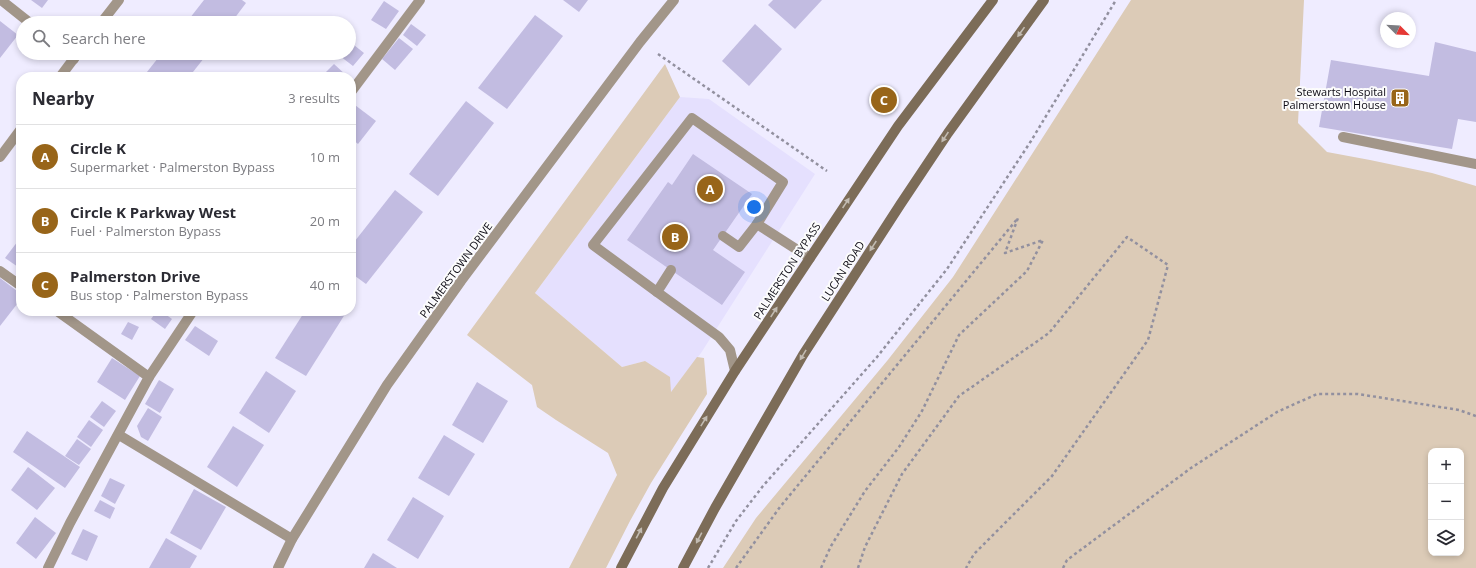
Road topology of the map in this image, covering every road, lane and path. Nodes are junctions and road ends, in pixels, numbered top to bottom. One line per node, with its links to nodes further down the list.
1 (1, 0): 8 (street)
2 (119, 0): 9 (street)
3 (420, 0): 13 (street)
4 (674, 0): 32 (street, PALMERSTOWN DRIVE)
5 (993, 0): 21 (main road, PALMERSTON BYPASS, one-way to 5)
6 (1044, 0): 36 (main road, LUCAN ROAD, one-way to 36)
7 (1116, 0): 37 (path)
8 (21, 16)
9 (107, 16)
10 (658, 54): 18 (path)
11 (70, 60): 12 (street)
12 (63, 72)
13 (356, 85)
14 (16, 136): 16 (street)
15 (1343, 137): 17 (street)
16 (0, 157)
17 (1476, 164)
18 (827, 171)
19 (757, 224): 20 (street); 21 (street); 25 (street)
20 (723, 236)
21 (810, 258): 28 (main road, PALMERSTON BYPASS, one-way to 21)
22 (671, 270): 25 (street)
23 (0, 271): 24 (street)
24 (16, 282)
25 (657, 292): 28 (street)
26 (64, 316): 29 (street)
27 (189, 316): 29 (street)
28 (735, 371): 35 (main road, PALMERSTON BYPASS, one-way to 28)
29 (149, 377): 31 (street)
30 (1476, 416): 42 (path)
31 (118, 435): 32 (street); 33 (street)
32 (292, 539): 34 (street, PALMERSTOWN DRIVE)
33 (48, 568)
34 (278, 568)
35 (620, 568)
36 (684, 568)
37 (708, 568)
38 (736, 568): 39 (path)
39 (821, 568)
40 (858, 568): 41 (path)
41 (966, 568)
42 (1063, 568)

